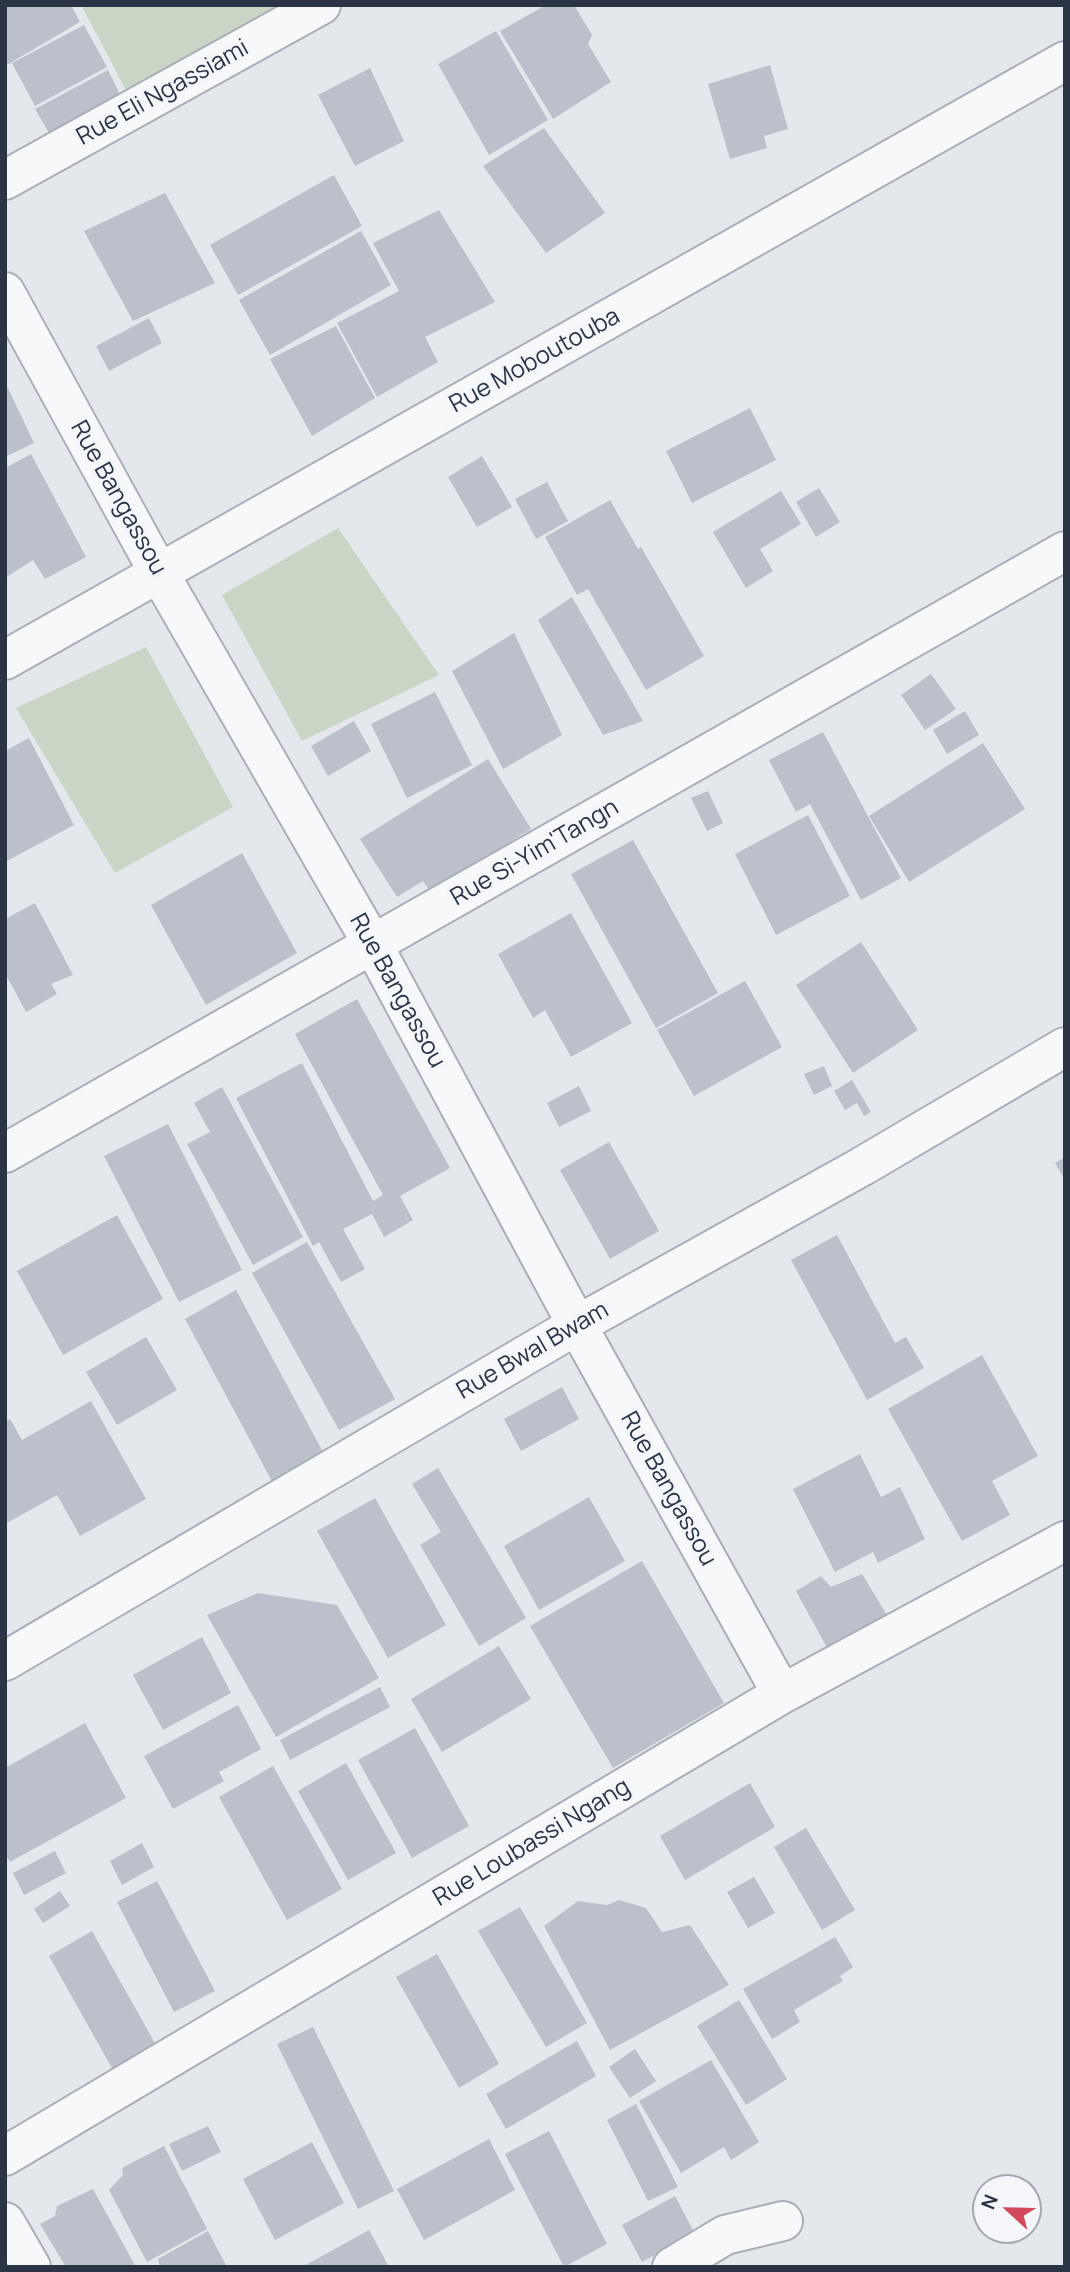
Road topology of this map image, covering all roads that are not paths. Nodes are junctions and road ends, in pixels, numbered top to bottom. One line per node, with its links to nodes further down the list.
1 (321, 5): 3 (street, Rue Eli Ngassiami)
2 (1065, 61): 6 (street, Rue Moboutouba)
3 (5, 180)
4 (5, 292): 6 (street, Rue Bangassou)
5 (1065, 551): 8 (street, Rue Si-Yim'Tangn)
6 (159, 573): 7 (street, Rue Moboutouba); 8 (street, Rue Bangassou)
7 (5, 660)
8 (373, 945): 10 (street, Rue Si-Yim'Tangn); 11 (street, Rue Bangassou)
9 (1065, 1047): 11 (street, Rue Bwal Bwam)
10 (5, 1153)
11 (578, 1325): 13 (street, Rue Bwal Bwam); 14 (street, Rue Bangassou)
12 (1065, 1541): 14 (street, Rue Loubassi Ngang)
13 (5, 1661)
14 (782, 1694): 15 (street, Rue Loubassi Ngang)
15 (5, 2156)
16 (783, 2221): 19 (street)
17 (5, 2222): 18 (street)
18 (31, 2267)
19 (672, 2267)

